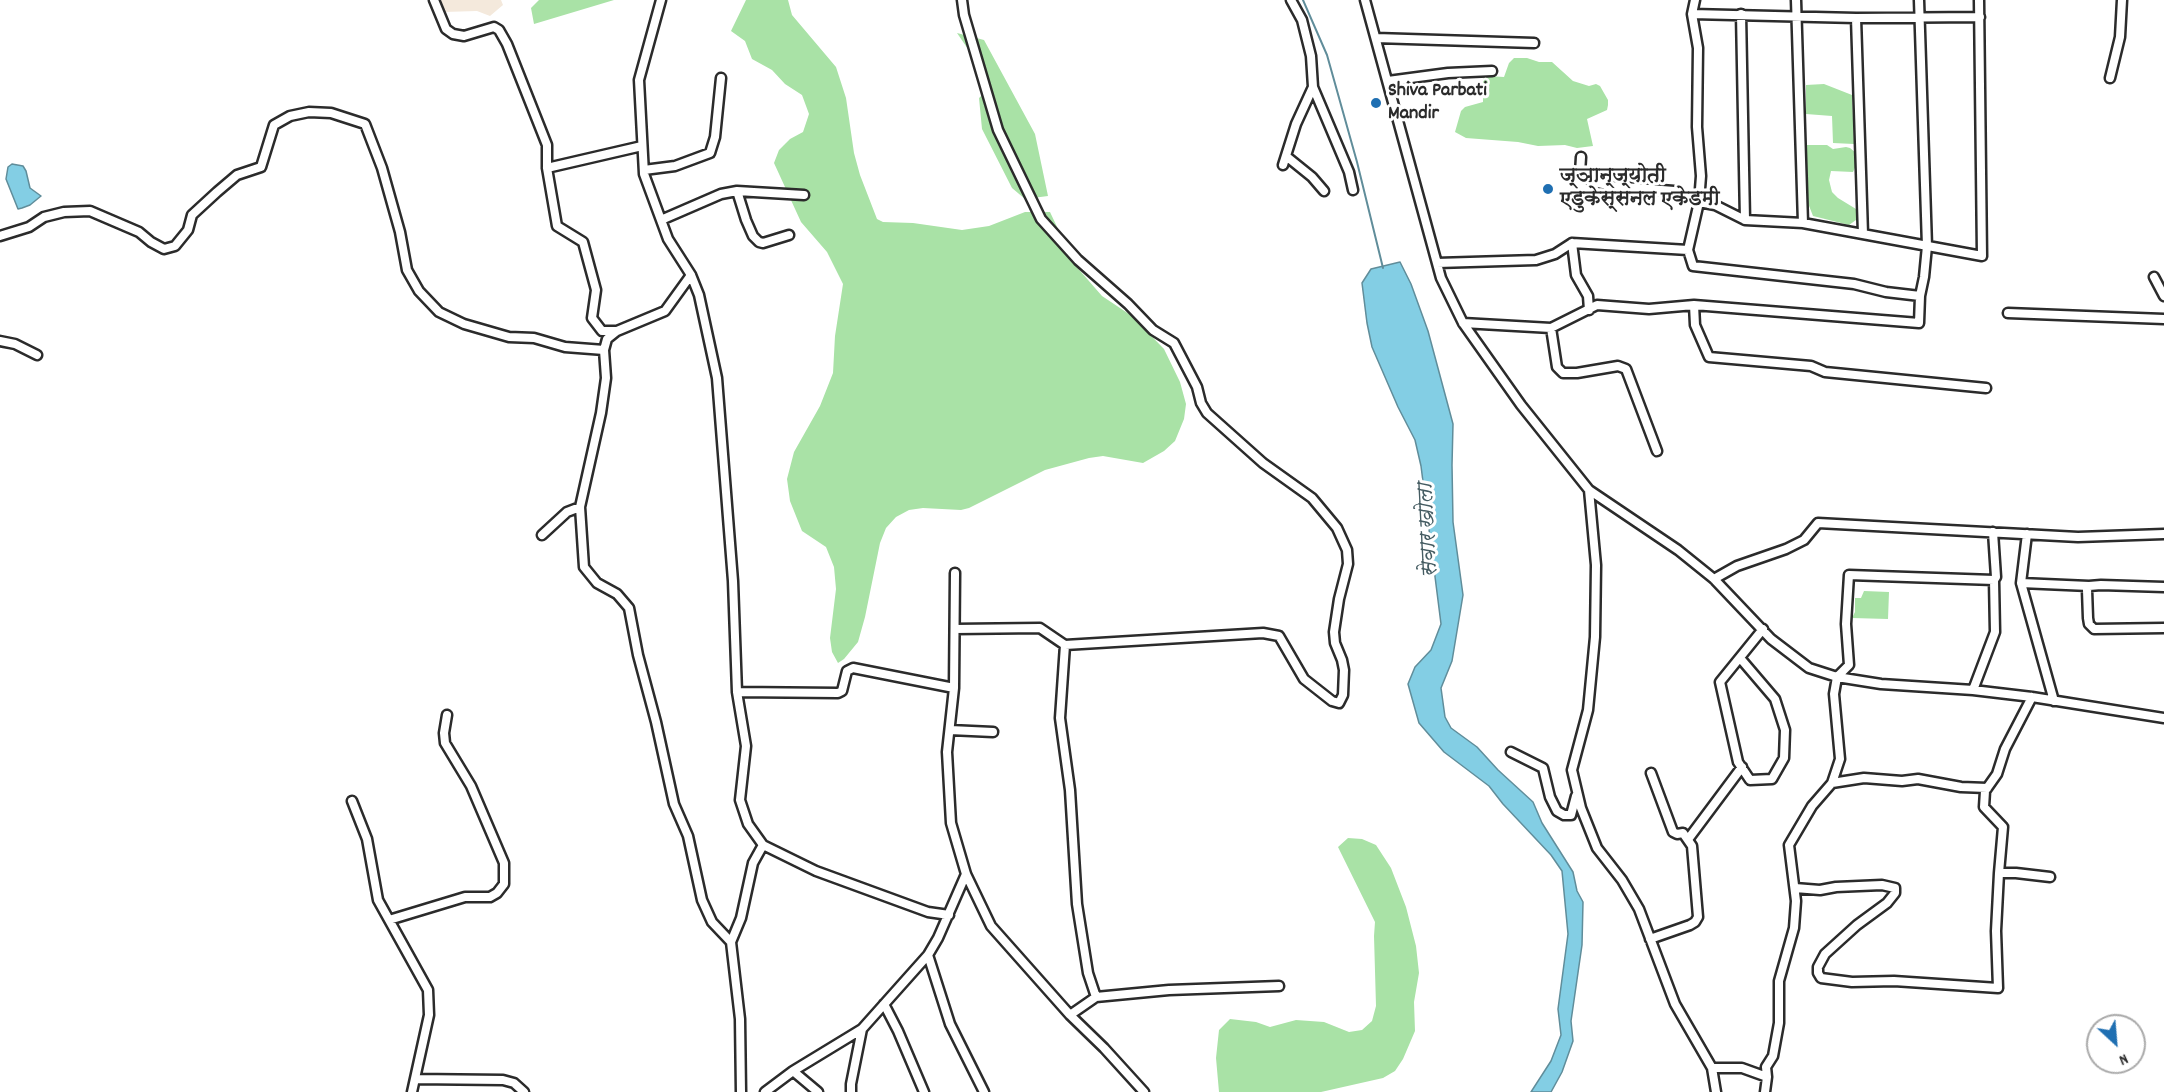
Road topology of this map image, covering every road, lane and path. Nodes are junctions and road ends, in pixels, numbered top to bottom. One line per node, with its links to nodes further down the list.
1 (434, 0): 26 (street)
2 (661, 0): 24 (street)
3 (962, 0): 74 (street)
4 (1291, 0): 23 (street)
5 (1365, 0): 17 (street)
6 (1695, 0): 11 (street)
7 (1796, 0): 13 (street)
8 (1919, 0): 16 (street)
9 (1979, 0): 14 (street)
10 (2122, 0): 21 (street)
11 (1692, 14): 12 (street); 32 (street)
12 (1741, 14): 13 (street); 34 (street)
13 (1797, 17): 15 (street); 35 (street)
14 (1980, 17): 16 (street); 40 (street)
15 (1856, 18): 16 (street); 36 (street)
16 (1920, 18): 40 (street)
17 (1376, 39): 18 (street); 22 (street)
18 (1534, 43)
19 (1492, 71): 22 (street)
20 (722, 78): 27 (street)
21 (2110, 78)
22 (1388, 81): 42 (street)
23 (1313, 87): 28 (street); 30 (street)
24 (642, 146): 26 (street); 27 (street)
25 (1581, 157): 32 (street)
26 (547, 168): 53 (street)
27 (644, 170): 33 (street)
28 (1353, 190)
29 (737, 191): 31 (street); 33 (street); 37 (street)
30 (1324, 191)
31 (804, 195)
32 (1699, 202): 34 (street); 41 (street)
33 (661, 220): 43 (street)
34 (1745, 220): 35 (street)
35 (1803, 223): 36 (street)
36 (1863, 234): 40 (street)
37 (789, 235)
38 (0, 236): 55 (street)
39 (1572, 243): 41 (street); 42 (street); 48 (street)
40 (1927, 246): 45 (street)
41 (1688, 250): 45 (street)
42 (1437, 263): 51 (street)
43 (691, 275): 53 (street); 79 (street)
44 (2154, 277): 46 (street)
45 (1920, 296): 47 (street)
46 (2164, 296)
47 (1694, 305): 48 (street); 57 (street)
48 (1589, 310): 52 (street)
49 (2008, 313): 50 (street)
50 (2164, 319)
51 (1463, 323): 52 (street); 59 (street)
52 (1551, 328): 58 (street)
53 (617, 331): 55 (street)
54 (0, 340): 56 (street)
55 (604, 350): 60 (street)
56 (37, 355)
57 (1986, 388)
58 (1657, 452)
59 (1589, 490): 66 (street); 91 (street)
60 (579, 507): 64 (street); 102 (street)
61 (1993, 532): 62 (street); 66 (street); 67 (street)
62 (2027, 534): 63 (street); 68 (street)
63 (2164, 534)
64 (542, 535)
65 (956, 573): 72 (street)
66 (1714, 579): 73 (street)
67 (1994, 580): 76 (street); 78 (street)
68 (2021, 583): 69 (street); 81 (street)
69 (2089, 586): 70 (street); 71 (street)
70 (2164, 587)
71 (2164, 628)
72 (955, 629): 74 (street); 77 (street)
73 (1763, 629): 75 (street); 76 (street)
74 (1065, 645): 105 (street)
75 (1740, 658): 87 (street); 87 (street)
76 (1837, 677): 78 (street); 89 (street)
77 (954, 688): 79 (street); 84 (street)
78 (1973, 690): 80 (street)
79 (737, 693): 94 (street)
80 (2032, 697): 81 (street); 90 (street)
81 (2054, 701): 83 (street)
82 (447, 715): 100 (street)
83 (2164, 718)
84 (950, 730): 85 (street); 96 (street)
85 (993, 732)
86 (1510, 752): 91 (street)
87 (1742, 767): 93 (street)
88 (1652, 773): 93 (street)
89 (1832, 783): 90 (street); 98 (street)
90 (1987, 788): 95 (street)
91 (1577, 793): 101 (street)
92 (351, 801): 100 (street)
93 (1689, 838): 101 (street)
94 (763, 846): 99 (street); 102 (street)
95 (1999, 873): 97 (street); 98 (street)
96 (966, 874): 99 (street); 107 (street)
97 (2050, 877)
98 (1795, 888): 111 (street)
99 (949, 915): 103 (street)
100 (389, 920): 112 (street)
101 (1650, 939): 109 (street)
102 (731, 942): 115 (street)
103 (928, 955): 106 (street); 120 (street)
104 (1279, 986): 105 (street)
105 (1096, 997): 107 (street)
106 (884, 1004): 108 (street); 119 (street)
107 (1070, 1015): 121 (street)
108 (862, 1029): 110 (street); 118 (street)
109 (1712, 1068): 111 (street); 122 (street)
110 (792, 1071): 116 (street); 117 (street)
111 (1767, 1077): 123 (street)
112 (415, 1079): 113 (street); 114 (street)
113 (412, 1092)
114 (524, 1092)
115 (741, 1092)
116 (765, 1092)
117 (818, 1092)
118 (851, 1092)
119 (924, 1092)
120 (984, 1092)
121 (1144, 1092)
122 (1716, 1092)
123 (1765, 1092)

